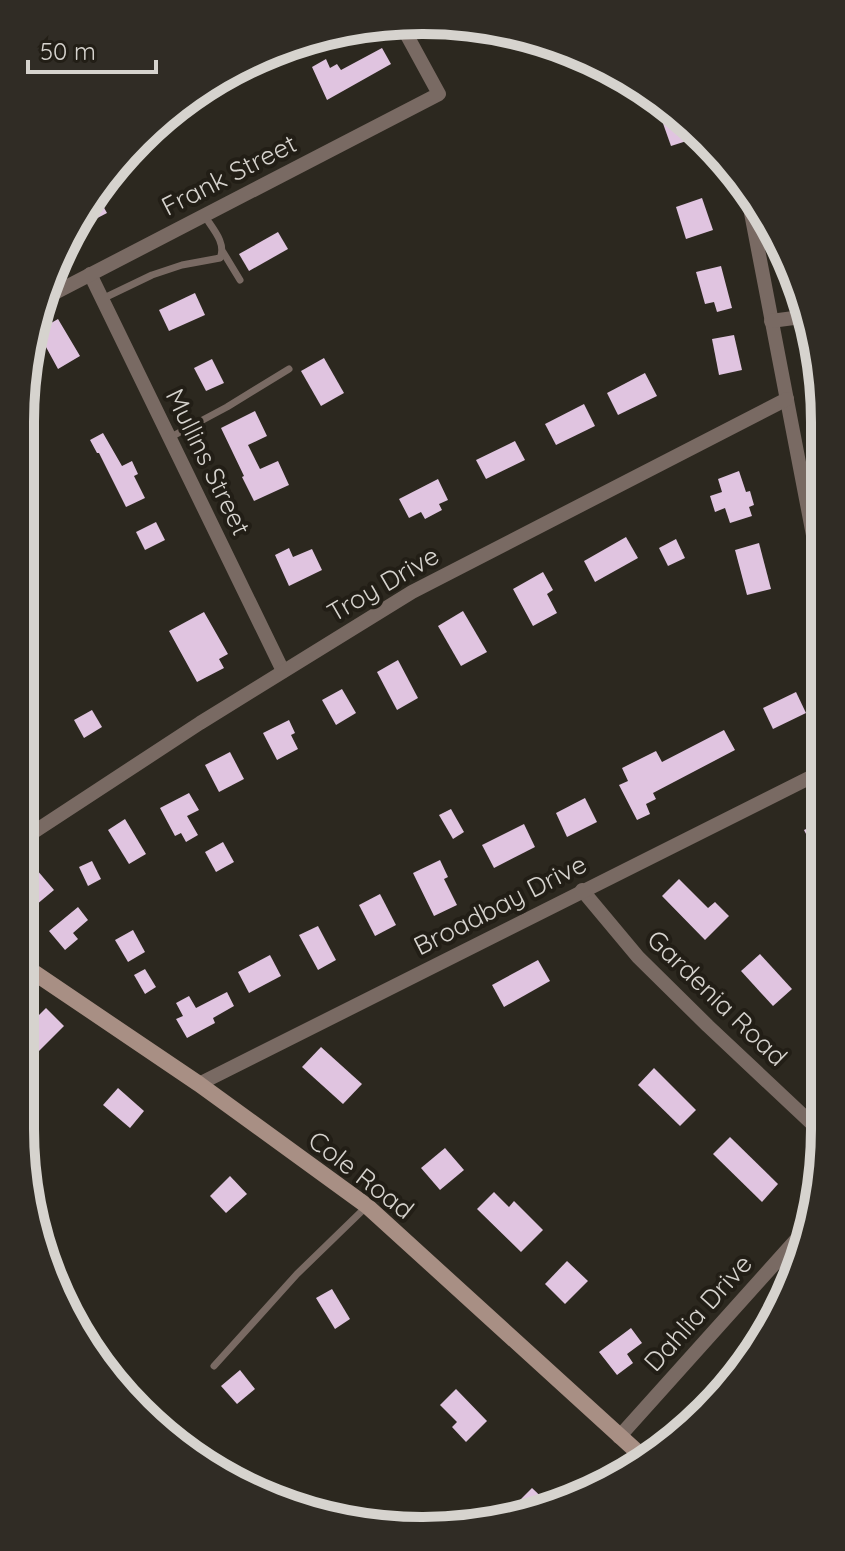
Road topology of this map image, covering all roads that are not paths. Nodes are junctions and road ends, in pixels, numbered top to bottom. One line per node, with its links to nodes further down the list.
1 (407, 35): 2 (street, Frank Street)
2 (204, 215): 4 (lane); 5 (street, Frank Street)
3 (751, 216): 10 (street)
4 (223, 252): 6 (lane); 8 (lane)
5 (90, 274): 7 (street, Frank Street); 8 (street, Mullins Street)
6 (240, 280)
7 (58, 291)
8 (102, 299): 13 (street, Mullins Street)
9 (797, 318): 10 (street)
10 (771, 321): 12 (street)
11 (289, 369): 13 (lane)
12 (787, 399): 14 (street); 15 (street, Troy Drive)
13 (169, 438): 15 (street, Mullins Street)
14 (811, 524)
15 (283, 671): 17 (street, Troy Drive)
16 (811, 777): 18 (street, Broadbay Drive)
17 (34, 832)
18 (582, 890): 22 (street, Broadbay Drive); 23 (street, Gardenia Road)
19 (34, 973): 20 (street, Cole Road)
20 (39, 977): 21 (street); 22 (street, Cole Road)
21 (34, 980)
22 (199, 1084): 24 (street, Cole Road)
23 (811, 1123)
24 (367, 1206): 26 (lane); 27 (street, Cole Road)
25 (793, 1243): 27 (street, Dahlia Drive)
26 (214, 1366)
27 (619, 1437): 28 (street, Cole Road)
28 (637, 1452)

